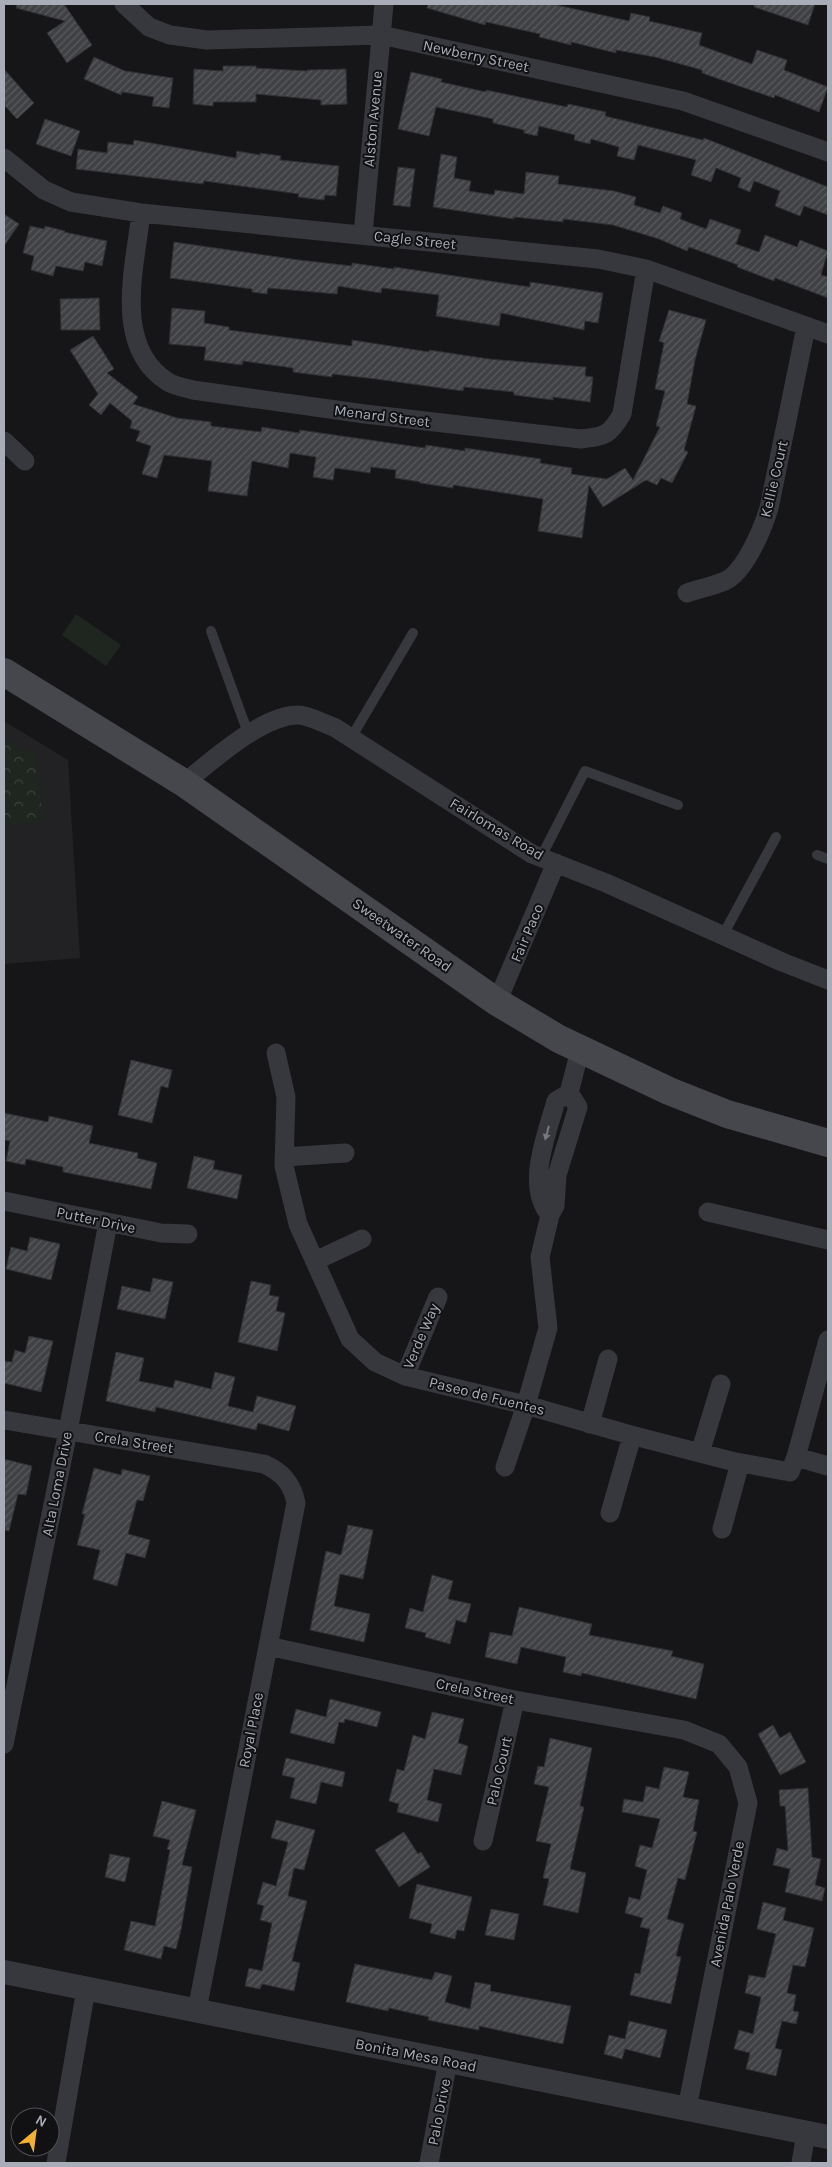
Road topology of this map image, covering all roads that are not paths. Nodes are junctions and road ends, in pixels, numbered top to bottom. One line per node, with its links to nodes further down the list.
1 (124, 4): 3 (street, Newberry Street)
2 (384, 4): 3 (street, Alston Avenue)
3 (381, 35): 4 (street, Newberry Street); 7 (street, Alston Avenue)
4 (828, 152)
5 (4, 158): 6 (street, Cagle Street)
6 (141, 213): 7 (street, Cagle Street); 8 (street, Menard Street)
7 (363, 234): 8 (street, Cagle Street)
8 (646, 269): 9 (street, Cagle Street)
9 (806, 327): 10 (street, Cagle Street); 13 (street, Kellie Court)
10 (828, 334)
11 (4, 441): 12 (street)
12 (25, 461)
13 (687, 592)
14 (211, 631): 17 (lane)
15 (413, 633): 18 (lane)
16 (4, 672): 19 (main road, Sweetwater Road)
17 (248, 734): 18 (street, Fairlomas Road); 19 (street, Fairlomas Road)
18 (351, 738): 24 (street, Fairlomas Road)
19 (184, 783): 27 (main road, Sweetwater Road)
20 (678, 805): 24 (lane)
21 (776, 837): 25 (lane)
22 (817, 854): 23 (lane)
23 (828, 859)
24 (548, 860): 25 (street, Fairlomas Road); 27 (street, Fair Paco)
25 (723, 935): 26 (street, Fairlomas Road)
26 (828, 980)
27 (497, 1002): 28 (main road, Sweetwater Road)
28 (580, 1050): 30 (main road, Sweetwater Road); 45 (street)
29 (276, 1053): 32 (street, Paseo de Fuentes)
30 (828, 1143)
31 (345, 1153): 32 (street)
32 (284, 1157): 39 (street, Paseo de Fuentes)
33 (4, 1201): 35 (street, Putter Drive)
34 (708, 1212): 38 (street)
35 (108, 1223): 36 (street, Putter Drive); 48 (street, Alta Loma Drive)
36 (188, 1234)
37 (362, 1239): 39 (street)
38 (828, 1240)
39 (315, 1261): 43 (street, Paseo de Fuentes)
40 (438, 1297): 43 (street, Verde Way)
41 (828, 1340): 51 (street)
42 (608, 1359): 47 (street)
43 (405, 1376): 45 (street, Paseo de Fuentes)
44 (721, 1384): 50 (street)
45 (526, 1405): 47 (street, Paseo de Fuentes); 54 (street)
46 (4, 1420): 48 (street, Crela Street)
47 (590, 1424): 49 (street, Paseo de Fuentes)
48 (68, 1431): 53 (street, Crela Street); 61 (street, Alta Loma Drive)
49 (632, 1436): 50 (street, Paseo de Fuentes); 56 (street)
50 (700, 1453): 52 (street, Paseo de Fuentes)
51 (796, 1458): 52 (street, Paseo de Fuentes); 55 (street)
52 (740, 1463): 57 (street)
53 (264, 1464): 58 (street, Royal Place)
54 (505, 1466)
55 (828, 1466)
56 (610, 1513)
57 (722, 1529)
58 (268, 1646): 59 (street, Crela Street); 65 (street, Royal Place)
59 (515, 1700): 60 (street, Crela Street); 62 (street, Palo Court)
60 (684, 1730): 67 (street, Avenida Palo Verde)
61 (4, 1744)
62 (483, 1842)
63 (4, 1972): 64 (street, Bonita Mesa Road)
64 (86, 1989): 65 (street, Bonita Mesa Road); 69 (street)
65 (197, 2010): 66 (street, Bonita Mesa Road)
66 (448, 2061): 67 (street, Bonita Mesa Road); 70 (street, Palo Drive)
67 (687, 2108): 68 (street, Bonita Mesa Road)
68 (817, 2135): 71 (street)
69 (56, 2163)
70 (429, 2163)
71 (801, 2163)

